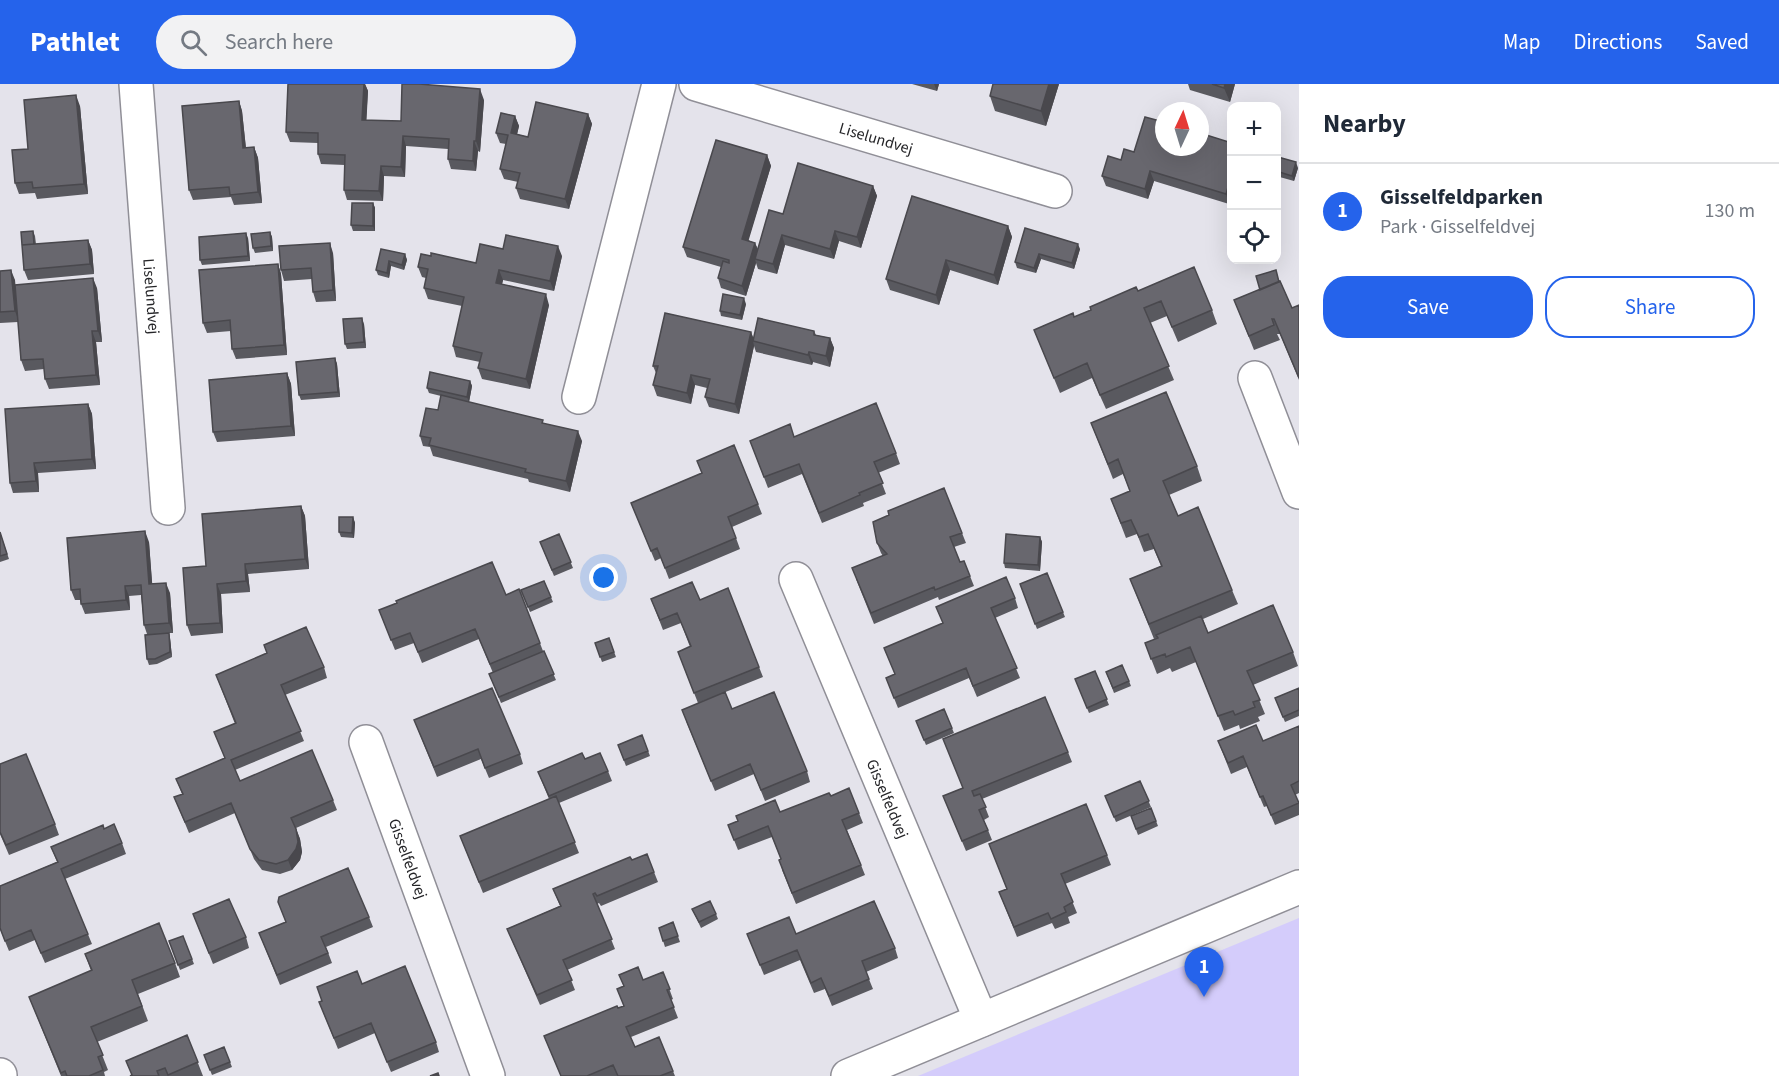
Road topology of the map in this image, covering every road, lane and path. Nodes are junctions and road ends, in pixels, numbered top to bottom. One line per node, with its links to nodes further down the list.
1 (136, 84): 8 (street, Liselundvej)
2 (659, 84): 6 (street)
3 (696, 84): 4 (street, Liselundvej)
4 (1055, 191)
5 (1255, 378): 7 (street)
6 (579, 397)
7 (1299, 492)
8 (168, 508)
9 (796, 579): 12 (street, Gisselfeldvej)
10 (366, 742): 13 (street, Gisselfeldvej)
11 (1299, 887): 12 (street)
12 (981, 1020): 14 (street)
13 (488, 1076)
14 (848, 1076)

